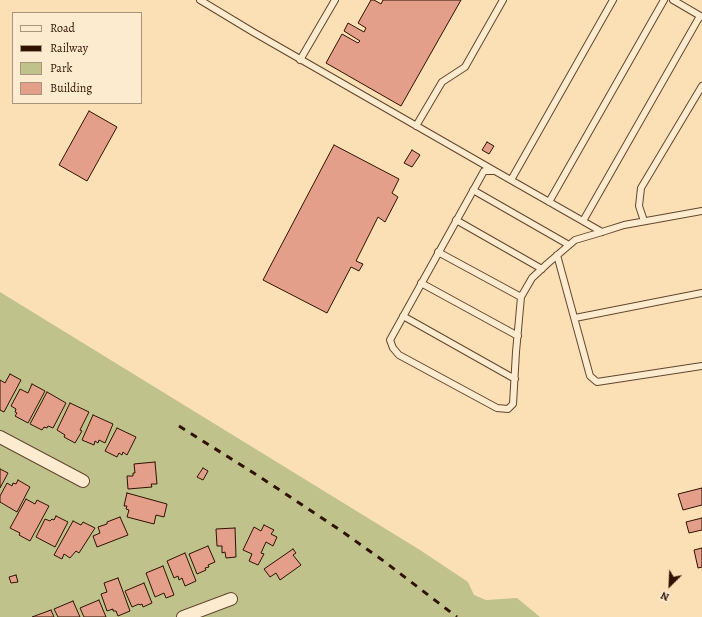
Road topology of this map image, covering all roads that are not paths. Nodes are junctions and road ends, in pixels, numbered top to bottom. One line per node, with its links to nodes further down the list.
1 (200, 0): 8 (lane)
2 (335, 0): 8 (lane)
3 (503, 0): 10 (lane)
4 (613, 0): 12 (lane)
5 (664, 0): 14 (lane)
6 (673, 0): 7 (lane)
7 (701, 16): 17 (lane)
8 (300, 60): 10 (lane)
9 (702, 86): 18 (lane)
10 (416, 126): 11 (lane)
11 (495, 171): 12 (lane); 13 (lane)
12 (511, 180): 14 (lane)
13 (473, 190): 16 (lane); 20 (lane)
14 (549, 202): 17 (lane)
15 (702, 211): 18 (lane)
16 (456, 220): 21 (lane); 23 (lane)
17 (583, 221): 19 (lane)
18 (644, 221): 19 (lane)
19 (602, 232): 20 (lane)
20 (569, 245): 22 (lane)
21 (438, 252): 24 (lane); 26 (lane)
22 (557, 255): 23 (lane); 28 (lane)
23 (542, 269): 26 (lane)
24 (421, 283): 27 (lane); 29 (lane)
25 (702, 293): 28 (lane)
26 (522, 297): 29 (lane)
27 (403, 316): 31 (lane); 31 (lane)
28 (575, 318): 30 (lane)
29 (518, 336): 31 (lane)
30 (702, 366)
31 (514, 379)
32 (0, 437): 33 (street)
33 (83, 481)
34 (231, 599): 35 (street)
35 (183, 617)

